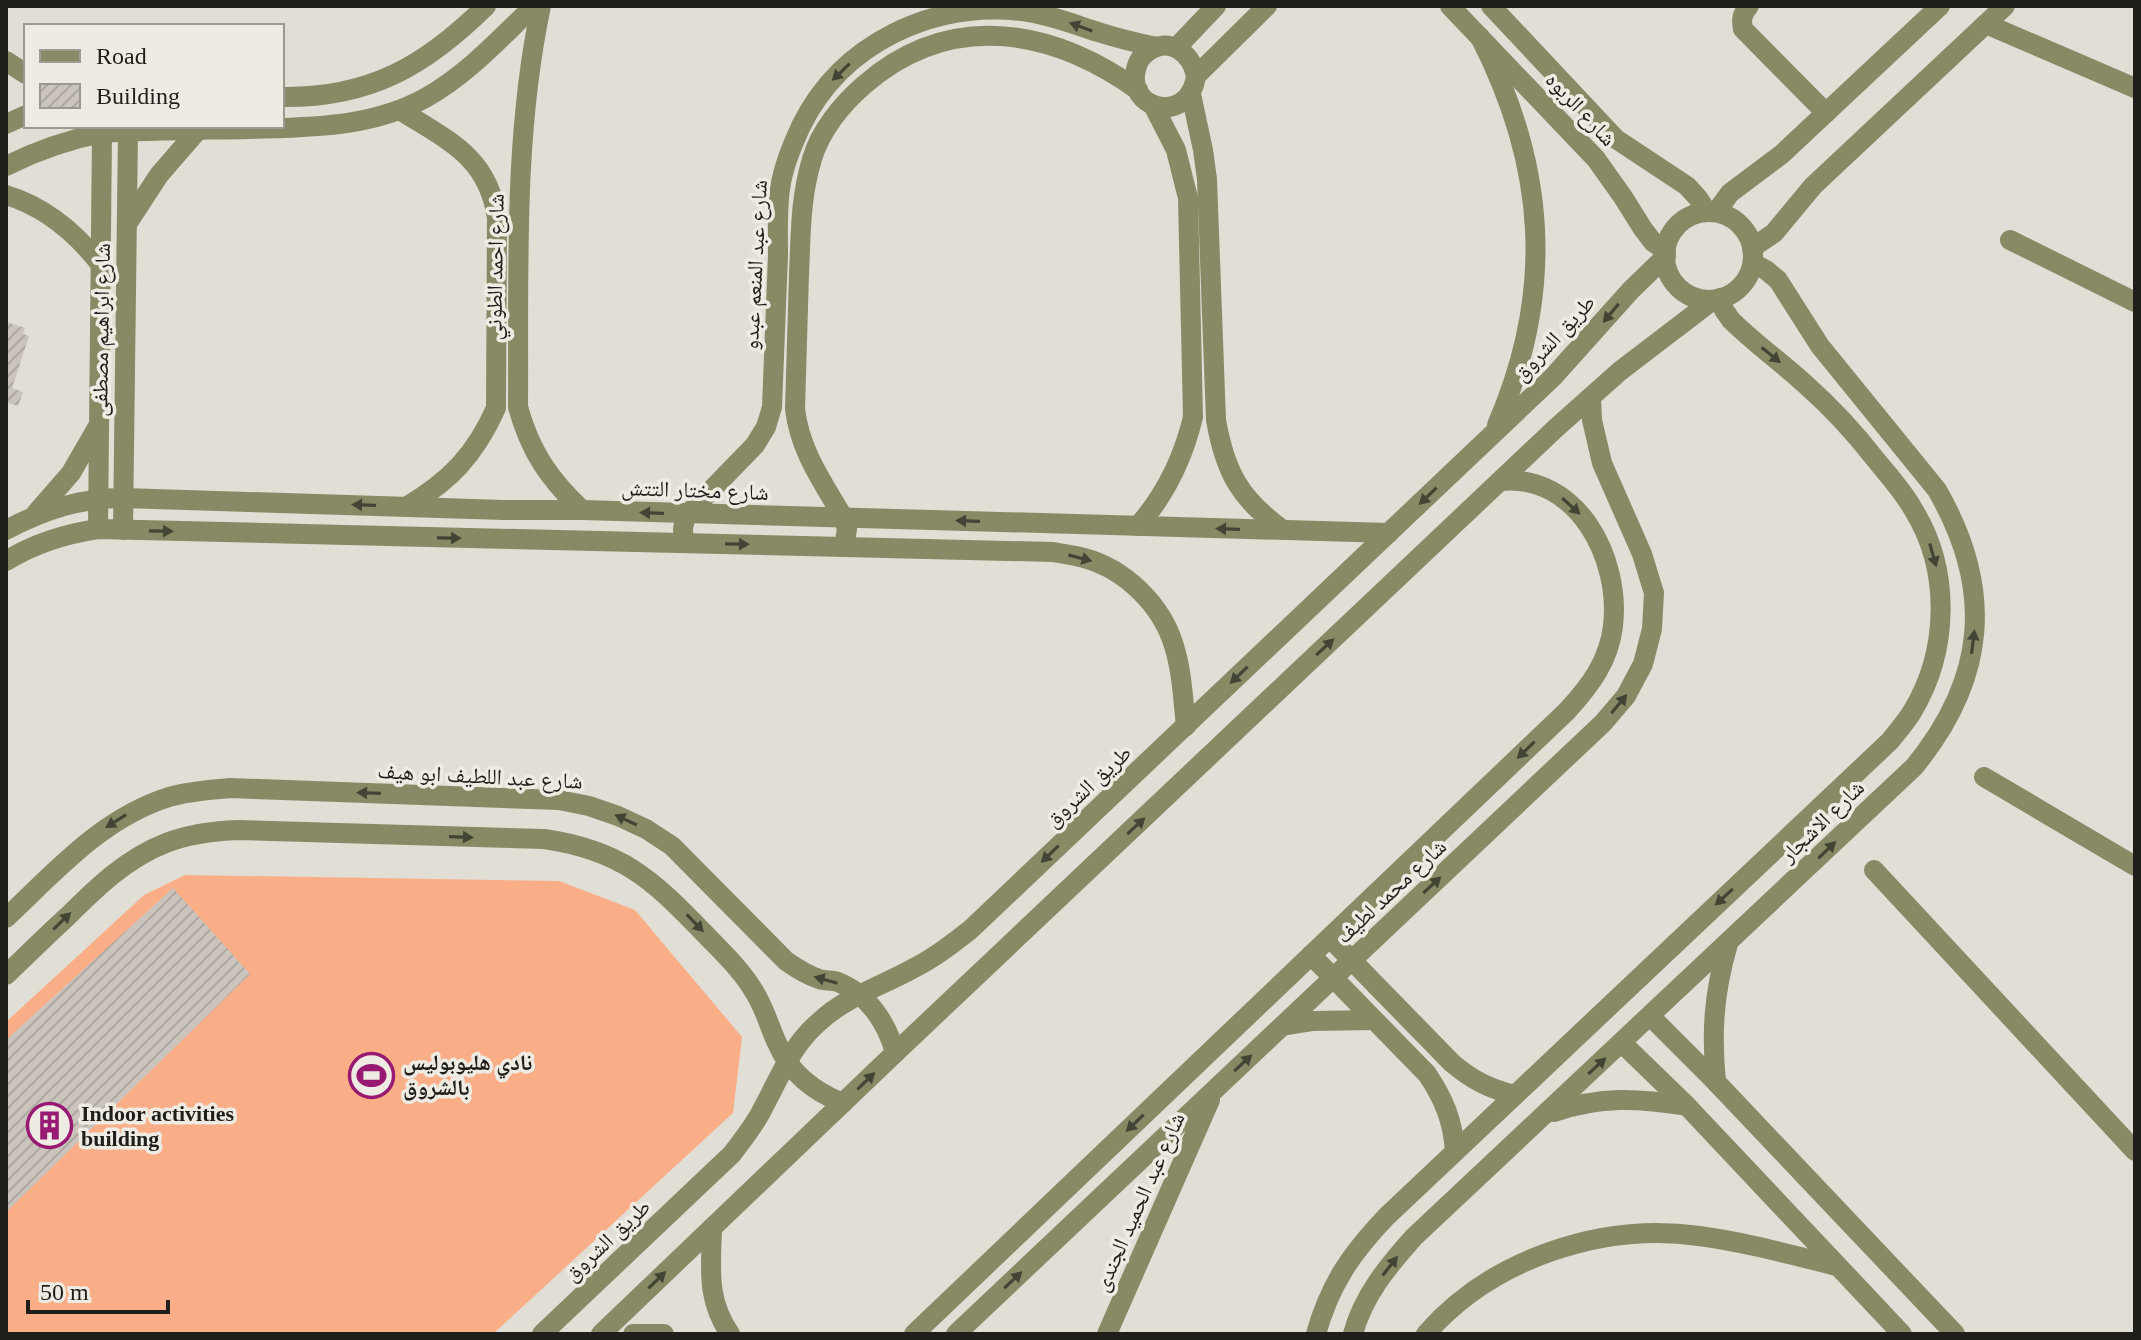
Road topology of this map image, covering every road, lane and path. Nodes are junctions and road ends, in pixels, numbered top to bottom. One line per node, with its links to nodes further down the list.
1 (486, 6): 19 (street)
2 (534, 6): 21 (street)
3 (541, 6): 37 (street, شارع احمد الطوني)
4 (1216, 6): 13 (street)
5 (1267, 6): 16 (street)
6 (1450, 6): 12 (street, شارع الربوه)
7 (1491, 6): 29 (street, شارع الربوه)
8 (1749, 6): 22 (street)
9 (1940, 6): 22 (street)
10 (2005, 6): 11 (street)
11 (1986, 24): 17 (street); 39 (street)
12 (1480, 37): 30 (street, شارع الربوه); 45 (street)
13 (1166, 47): 16 (street); 18 (street); 52 (street, شارع عبد المنعم عبدو, one-way to 52)
14 (6, 61): 15 (street)
15 (24, 73)
16 (1194, 85): 20 (street); 60 (street)
17 (2135, 88)
18 (1138, 90): 20 (street); 54 (street, شارع عبد المنعم عبدو)
19 (284, 97)
20 (1153, 105): 56 (street)
21 (400, 110): 25 (street); 36 (street, شارع احمد الطوني)
22 (1826, 113): 33 (street)
23 (152, 128): 26 (street); 27 (street)
24 (283, 128): 26 (street)
25 (284, 128)
26 (198, 130): 34 (street)
27 (128, 131): 28 (street); 34 (street, شارع ابراهيم مصطفى)
28 (102, 133): 31 (street); 40 (street, شارع ابراهيم مصطفى)
29 (1616, 139): 30 (street); 33 (street, شارع الربوه)
30 (1596, 159): 38 (street, شارع الربوه)
31 (6, 166)
32 (6, 195): 40 (street)
33 (1712, 212): 38 (street); 39 (street)
34 (127, 224): 48 (street, شارع ابراهيم مصطفى)
35 (2010, 240): 42 (street)
36 (496, 248): 37 (street); 49 (street, شارع احمد الطوني)
37 (519, 249): 51 (street, شارع احمد الطوني)
38 (1666, 254): 41 (street); 45 (street, طريق الشروق, one-way to 45)
39 (1752, 256): 41 (street); 72 (street, شارع الاشجار, one-way to 39)
40 (101, 265): 44 (street, شارع ابراهيم مصطفى)
41 (1717, 299): 43 (street); 69 (street, شارع الاشجار, one-way to 69)
42 (2135, 302)
43 (1591, 397): 46 (street); 77 (street, شارع محمد لطيف, one-way to 43)
44 (99, 424): 47 (street, شارع ابراهيم مصطفى); 53 (street)
45 (1493, 434): 61 (street, طريق الشروق, one-way to 61)
46 (1500, 481): 74 (street, شارع محمد لطيف, one-way to 74); 85 (street, one-way to 46)
47 (99, 498): 48 (street, شارع مختار التتش); 53 (street, شارع مختار التتش); 57 (street, شارع ابراهيم مصطفى)
48 (123, 498): 49 (street, شارع مختار التتش, one-way to 48); 59 (street, شارع ابراهيم مصطفى)
49 (406, 507): 50 (street, شارع مختار التتش)
50 (504, 510): 51 (street, شارع مختار التتش); 62 (street)
51 (582, 510): 52 (street, شارع مختار التتش, one-way to 51)
52 (688, 514): 54 (street, شارع مختار التتش); 63 (street)
53 (35, 515): 58 (street, شارع مختار التتش)
54 (843, 517): 55 (street, شارع مختار التتش, one-way to 54); 64 (street, شارع عبد المنعم عبدو)
55 (1034, 523): 56 (street, شارع مختار التتش); 65 (street)
56 (1138, 526): 60 (street, شارع مختار التتش, one-way to 56)
57 (98, 529): 59 (street); 66 (street)
58 (6, 530)
59 (123, 530): 62 (street, one-way to 62)
60 (1283, 530): 61 (street, شارع مختار التتش)
61 (1389, 533): 67 (street, طريق الشروق, one-way to 67)
62 (504, 539): 63 (street)
63 (685, 543): 64 (street, one-way to 64)
64 (844, 547): 65 (street)
65 (1031, 552): 67 (street, one-way to 67)
66 (6, 561)
67 (1186, 726): 80 (street, طريق الشروق, one-way to 80)
68 (1984, 777): 70 (street)
69 (1770, 854): 72 (street); 89 (street, شارع الاشجار, one-way to 89)
70 (2135, 866)
71 (1874, 870): 93 (street)
72 (1795, 880): 75 (street, شارع الاشجار)
73 (6, 918): 80 (street, شارع عبد اللطيف ابو هيف, one-way to 73)
74 (1330, 938): 76 (street, شارع محمد لطيف); 77 (street)
75 (1728, 944): 81 (street, شارع الاشجار); 87 (street)
76 (1311, 955): 79 (street); 103 (street, شارع محمد لطيف, one-way to 103)
77 (1352, 960): 79 (street, شارع محمد لطيف); 89 (street)
78 (6, 975): 86 (street, one-way to 86)
79 (1333, 978): 82 (street); 83 (street, شارع محمد لطيف)
80 (858, 994): 85 (street, شارع عبد اللطيف ابو هيف); 86 (street, طريق الشروق)
81 (1650, 1016): 84 (street, شارع الاشجار); 87 (street)
82 (1374, 1020): 83 (street); 94 (street)
83 (1282, 1026): 88 (street, شارع محمد لطيف, one-way to 83)
84 (1622, 1043): 91 (street); 92 (street, شارع الاشجار, one-way to 84)
85 (895, 1053): 90 (street, one-way to 85)
86 (786, 1060): 90 (street); 98 (street, طريق الشروق)
87 (1716, 1082): 111 (street)
88 (1215, 1089): 104 (street, شارع محمد لطيف, one-way to 88); 105 (street, شارع عبد الحميد الجندى)
89 (1515, 1095): 94 (street, شارع الاشجار)
90 (843, 1103): 95 (street)
91 (1687, 1106): 92 (street); 96 (street)
92 (1546, 1114): 107 (street, شارع الاشجار, one-way to 92)
93 (2135, 1151)
94 (1455, 1152): 106 (street, شارع الاشجار)
95 (712, 1228): 99 (street, one-way to 95); 102 (street)
96 (1837, 1266): 97 (street); 108 (street)
97 (1875, 1305): 109 (street); 110 (street)
98 (542, 1334)
99 (601, 1334)
100 (633, 1334): 101 (street)
101 (664, 1334)
102 (730, 1334)
103 (914, 1334)
104 (956, 1334)
105 (1107, 1334)
106 (1316, 1334)
107 (1353, 1334)
108 (1426, 1334)
109 (1884, 1334)
110 (1902, 1334)
111 (1955, 1334)

